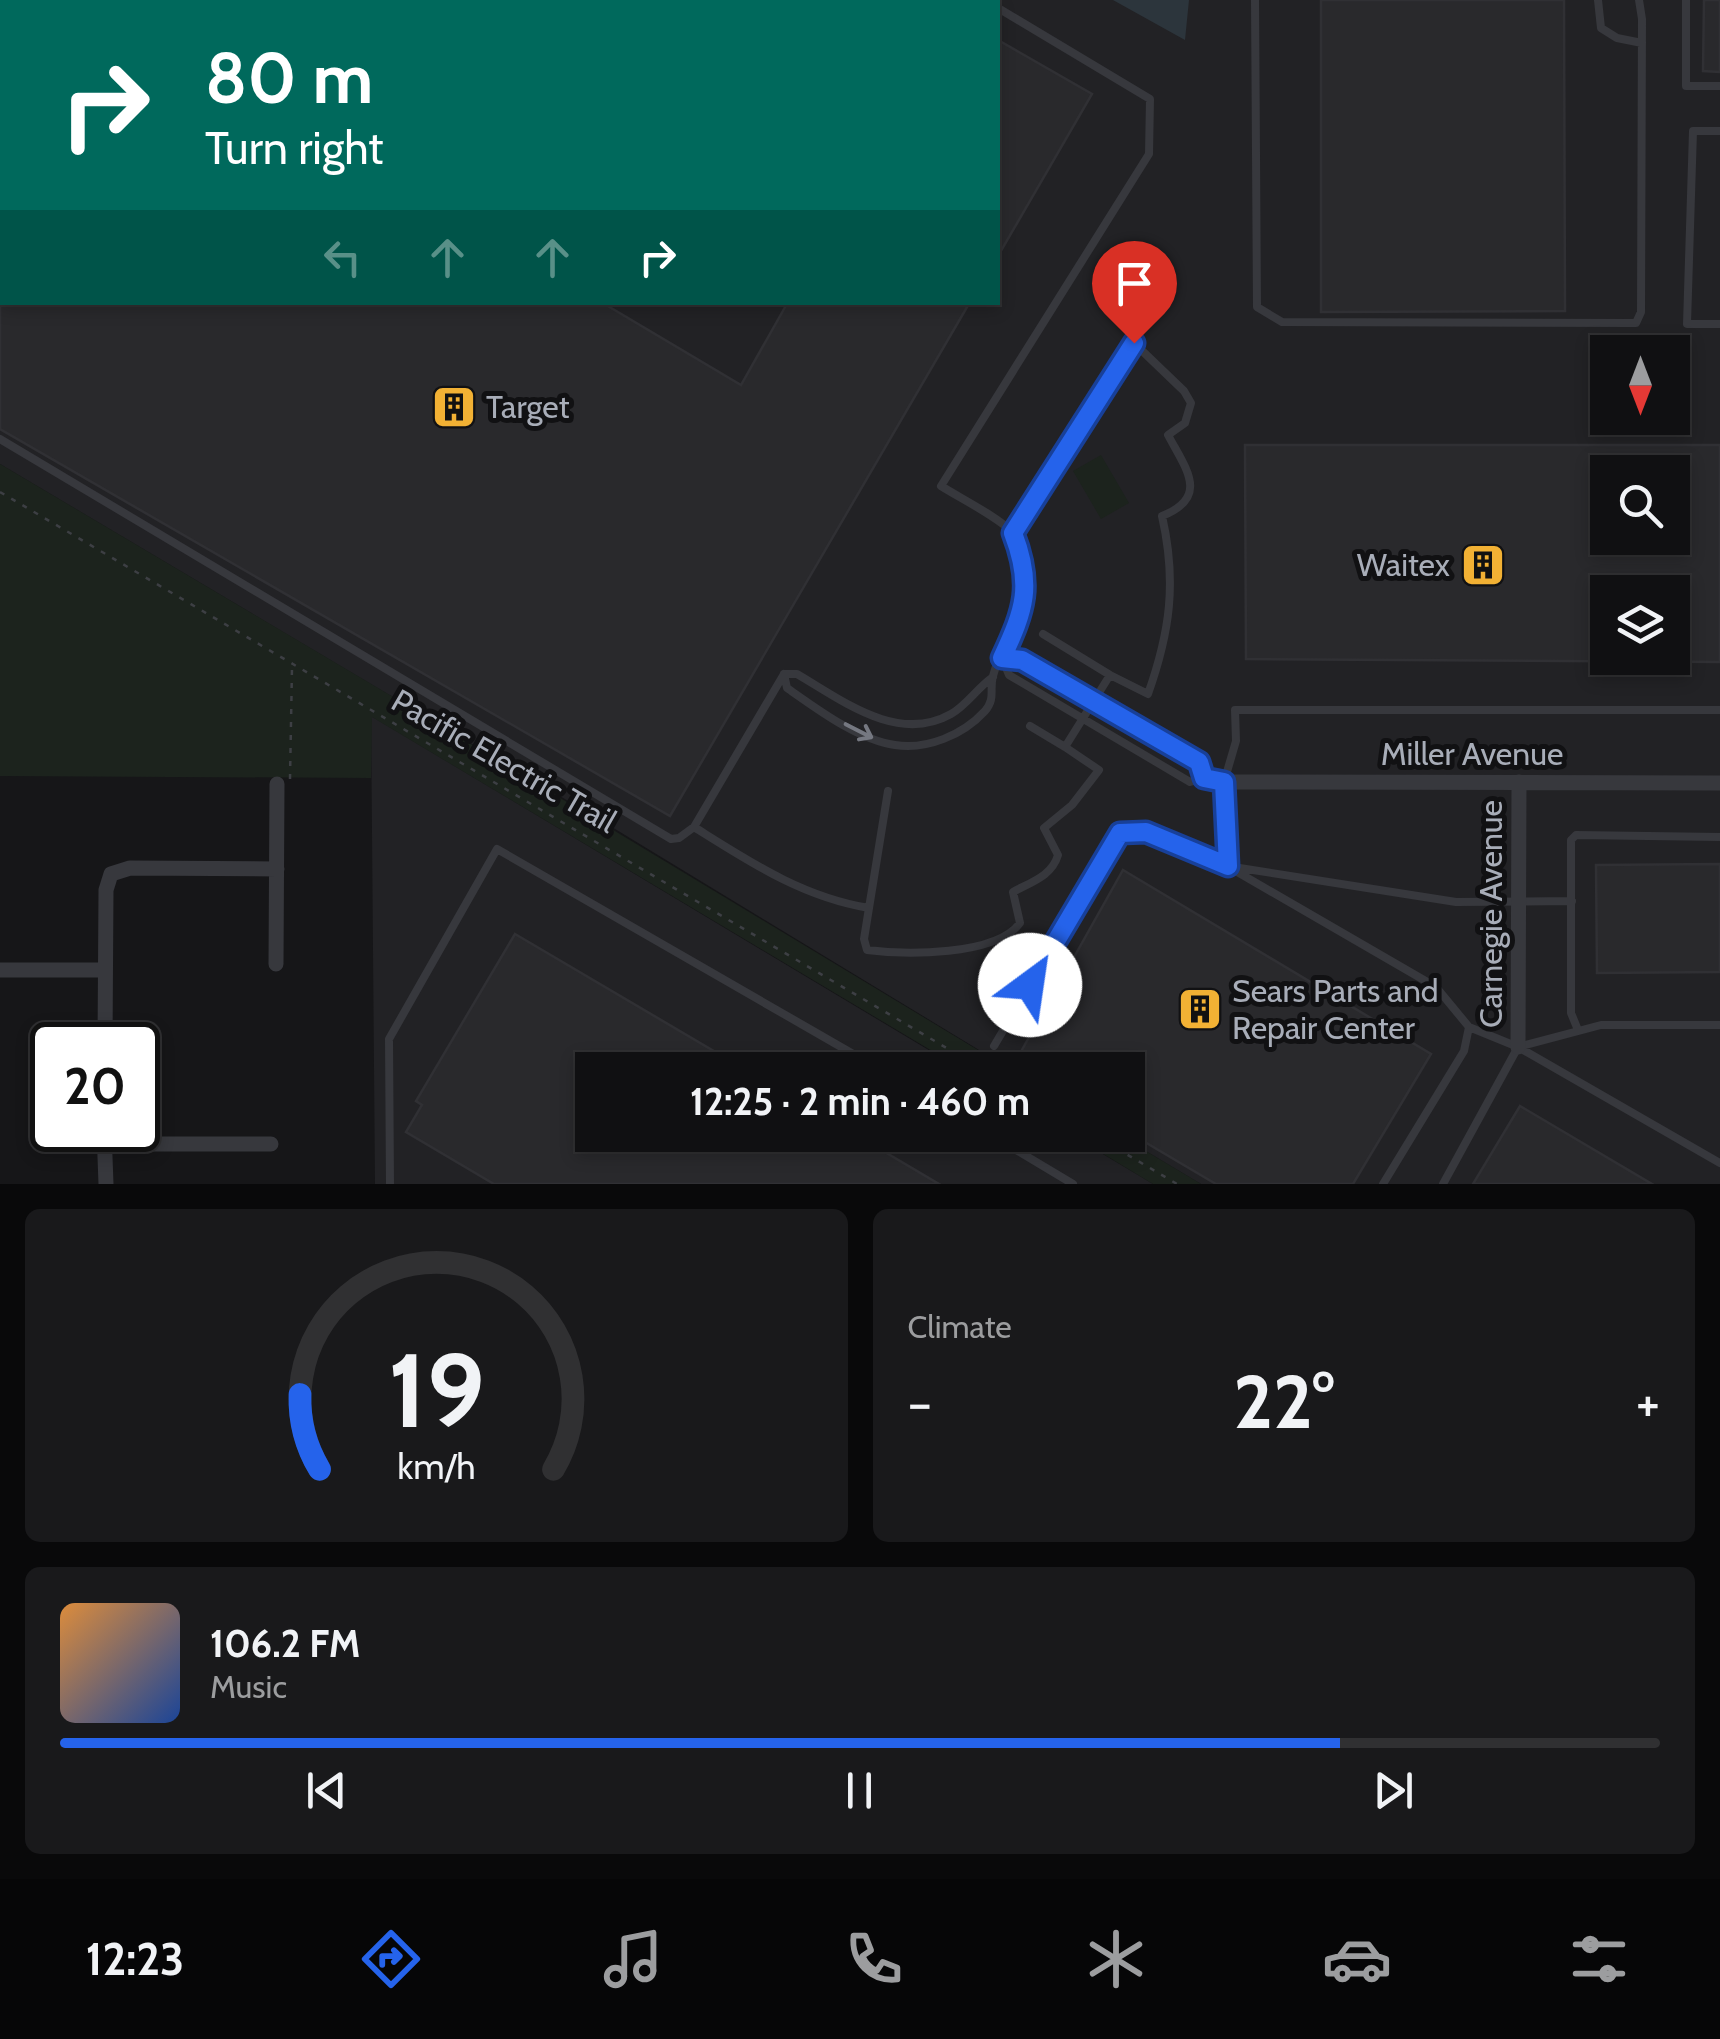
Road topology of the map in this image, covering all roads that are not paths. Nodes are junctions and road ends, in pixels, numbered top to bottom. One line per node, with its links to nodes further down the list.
1 (1255, 0): 6 (lane)
2 (1598, 0): 6 (lane)
3 (1639, 0): 6 (lane)
4 (1686, 0): 7 (lane)
5 (1000, 9): 11 (lane)
6 (1642, 43)
7 (1720, 86)
8 (1720, 131): 9 (lane)
9 (1720, 324)
10 (0, 439): 28 (lane)
11 (1013, 533): 13 (lane); 15 (lane)
12 (1043, 634): 15 (lane)
13 (1002, 658): 16 (lane); 17 (lane); 19 (lane)
14 (784, 674): 16 (lane); 16 (lane, one-way to 16); 28 (lane)
15 (1110, 676): 17 (lane)
16 (992, 677)
17 (1092, 702): 19 (lane); 22 (lane)
18 (1720, 710): 23 (lane)
19 (1082, 720): 21 (lane); 22 (lane)
20 (1030, 726): 21 (lane)
21 (1065, 747): 34 (lane)
22 (1204, 778): 23 (lane)
23 (1224, 782): 24 (street, Miller Avenue); 30 (lane)
24 (1519, 782): 25 (street, Miller Avenue); 32 (street, Carnegie Avenue)
25 (1720, 783)
26 (284, 784): 31 (street)
27 (888, 790): 34 (lane)
28 (694, 827): 34 (lane)
29 (1720, 836): 33 (lane)
30 (1228, 866): 32 (lane); 40 (lane); 42 (lane)
31 (276, 869): 35 (street); 37 (street)
32 (1518, 901): 33 (lane); 43 (street, Carnegie Avenue)
33 (1572, 901): 41 (lane)
34 (869, 908)
35 (276, 964)
36 (0, 970): 37 (street)
37 (105, 970): 38 (street)
38 (105, 1022)
39 (1720, 1025): 41 (lane)
40 (1469, 1028): 43 (lane); 53 (lane)
41 (1578, 1030): 43 (lane)
42 (994, 1046)
43 (1518, 1047): 49 (lane); 54 (lane)
44 (850, 1052): 51 (lane)
45 (160, 1139): 46 (street)
46 (272, 1144)
47 (105, 1152): 50 (street)
48 (1019, 1152): 52 (lane)
49 (1720, 1163)
50 (106, 1184)
51 (390, 1184)
52 (1073, 1184)
53 (1383, 1184)
54 (1443, 1184)

